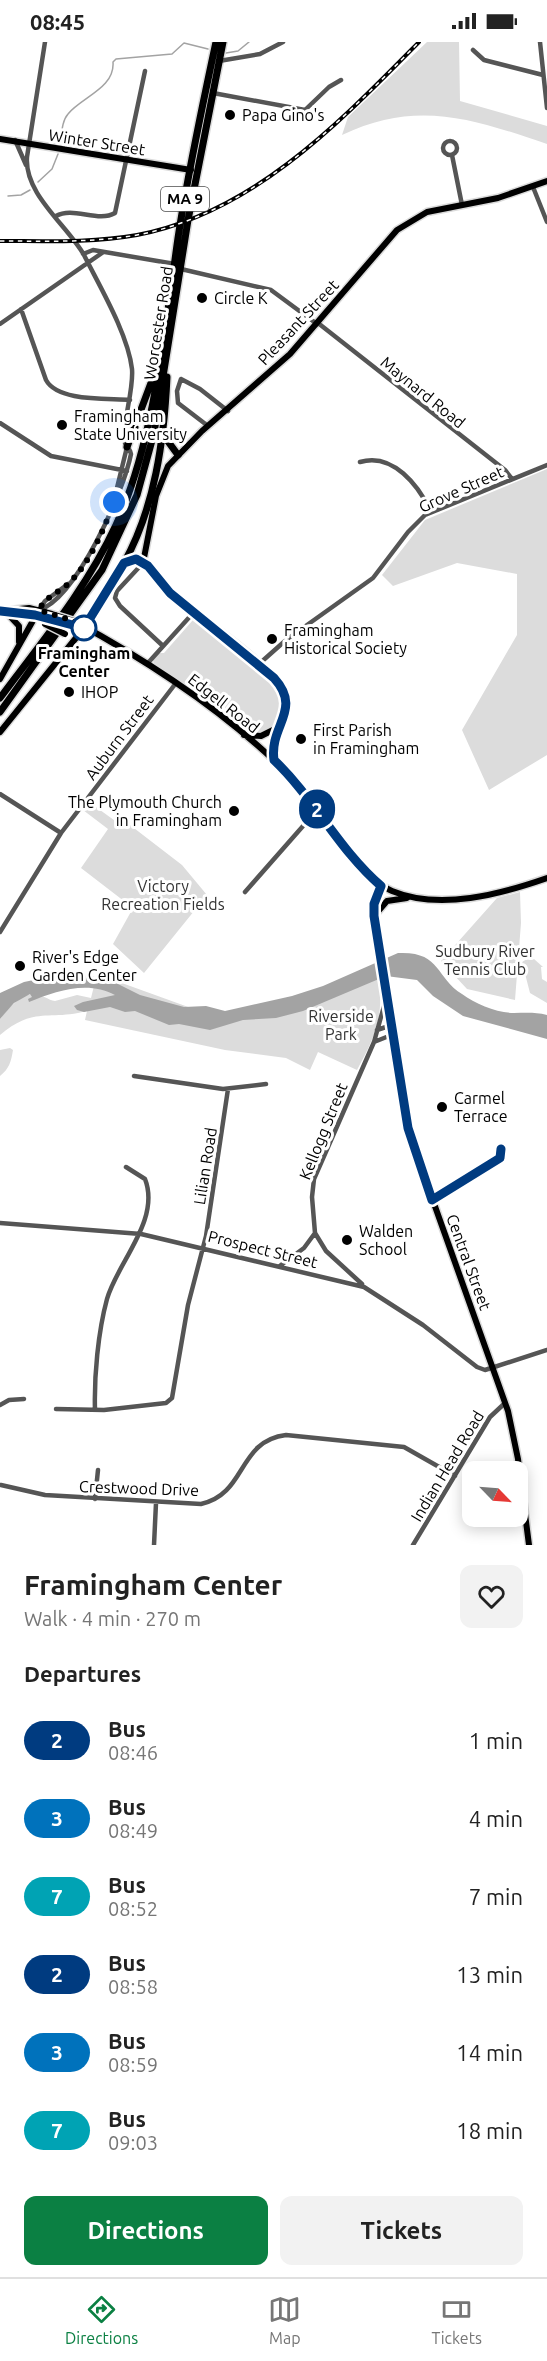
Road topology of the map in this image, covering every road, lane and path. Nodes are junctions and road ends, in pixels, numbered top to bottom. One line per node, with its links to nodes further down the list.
1 (45, 42): 15 (street)
2 (216, 42): 19 (highway, Worcester Road / MA 9)
3 (223, 42): 7 (highway, Worcester Road / MA 9)
4 (283, 42): 7 (street)
5 (540, 42): 9 (street)
6 (473, 50): 9 (street)
7 (219, 61): 11 (highway, Worcester Road / MA 9)
8 (145, 71): 17 (street)
9 (543, 75): 12 (street)
10 (341, 80): 11 (street)
11 (213, 93): 28 (highway, Worcester Road / MA 9)
12 (547, 108)
13 (0, 139): 14 (main road, Winter Street)
14 (15, 140): 15 (main road, Winter Street); 18 (street)
15 (29, 144): 17 (main road, Winter Street); 18 (street)
16 (452, 155): 22 (street)
17 (126, 161): 19 (main road, Winter Street); 23 (street)
18 (27, 168): 23 (street)
19 (191, 170): 28 (highway, Worcester Road / MA 9)
20 (547, 182): 21 (main road, Pleasant Street)
21 (533, 187): 22 (main road, Pleasant Street); 24 (street)
22 (462, 205): 31 (main road, Pleasant Street)
23 (56, 216): 26 (street)
24 (547, 222)
25 (102, 253): 26 (street, Maynard Road); 27 (street); 28 (street, Maynard Road)
26 (83, 254): 27 (street)
27 (87, 261): 29 (street); 34 (street)
28 (178, 266): 31 (street, Maynard Road); 32 (highway, Worcester Road / MA 9); 33 (highway, Worcester Road / MA 9)
29 (21, 309): 30 (street); 34 (street)
30 (0, 324)
31 (318, 324): 35 (main road, Pleasant Street); 45 (street, Maynard Road)
32 (170, 339): 38 (highway); 64 (highway, Worcester Road / MA 9)
33 (159, 358): 39 (highway); 63 (highway, Worcester Road / MA 9)
34 (130, 400): 39 (street)
35 (228, 411): 37 (main road, Pleasant Street); 37 (street)
36 (0, 423): 43 (street)
37 (208, 426): 40 (main road, Pleasant Street)
38 (164, 435): 40 (highway); 49 (highway)
39 (127, 447): 43 (street); 44 (street)
40 (178, 455): 48 (main road, Pleasant Street)
41 (360, 462): 47 (street)
42 (547, 465): 45 (street, Grove Street)
43 (120, 470): 44 (street); 46 (street)
44 (127, 471): 46 (street)
45 (512, 479): 47 (street, Grove Street)
46 (114, 502): 51 (street)
47 (431, 512): 60 (street, Grove Street)
48 (143, 562): 49 (main road); 52 (main road); 57 (street)
49 (124, 563): 54 (main road)
50 (2, 611): 51 (main road, Edgell Road); 56 (main road)
51 (37, 612): 53 (main road, Edgell Road); 55 (main road)
52 (194, 612): 57 (street); 60 (main road)
53 (49, 619): 54 (main road, Edgell Road, bridge); 55 (main road); 58 (main road, bridge)
54 (84, 628): 58 (main road); 59 (main road, Edgell Road)
55 (26, 632): 56 (main road)
56 (19, 644): 61 (main road)
57 (162, 645): 59 (street)
58 (66, 650): 66 (main road)
59 (147, 664): 62 (main road, Edgell Road)
60 (259, 664): 65 (main road)
61 (0, 676)
62 (176, 683): 67 (main road, Edgell Road); 71 (street, Auburn Street)
63 (0, 698)
64 (0, 712)
65 (281, 724): 67 (main road); 68 (main road)
66 (0, 732)
67 (244, 735): 68 (main road, Edgell Road)
68 (274, 760): 70 (main road, Edgell Road)
69 (0, 794): 71 (street)
70 (318, 809): 73 (main road, Edgell Road); 74 (street)
71 (61, 833): 77 (street, Auburn Street)
72 (547, 878): 75 (main road, Edgell Road)
73 (381, 886): 75 (main road, Edgell Road); 76 (main road)
74 (245, 892)
75 (413, 897): 76 (main road)
76 (374, 916): 78 (main road, Central Street)
77 (0, 932)
78 (387, 993): 79 (main road, Central Street); 80 (street, Kellogg Street)
79 (392, 1025): 80 (street); 81 (main road, Central Street)
80 (377, 1030): 82 (street, Kellogg Street)
81 (394, 1034): 82 (street); 94 (main road, Central Street)
82 (374, 1042): 88 (street, Kellogg Street)
83 (134, 1076): 85 (street)
84 (266, 1084): 85 (street)
85 (228, 1089): 90 (street, Lilian Road)
86 (126, 1167): 89 (street)
87 (0, 1223): 89 (street, Prospect Street)
88 (315, 1233): 91 (street); 92 (street)
89 (141, 1234): 90 (street, Prospect Street); 99 (street)
90 (204, 1247): 91 (street, Prospect Street); 99 (street, Lilian Road)
91 (281, 1265): 92 (street, Prospect Street)
92 (364, 1287): 94 (street, Prospect Street)
93 (547, 1350): 94 (street)
94 (493, 1369): 96 (main road, Central Street)
95 (24, 1399): 97 (street)
96 (505, 1403): 101 (street, Indian Head Road); 107 (main road, Central Street)
97 (0, 1406)
98 (56, 1409): 99 (street)
99 (95, 1410)
100 (98, 1470): 103 (street)
101 (455, 1476): 104 (street, Crestwood Drive); 106 (street, Indian Head Road)
102 (1, 1485): 103 (street, Crestwood Drive)
103 (95, 1498): 104 (street, Crestwood Drive)
104 (156, 1503): 105 (street)
105 (154, 1545)
106 (413, 1545)
107 (529, 1545)

